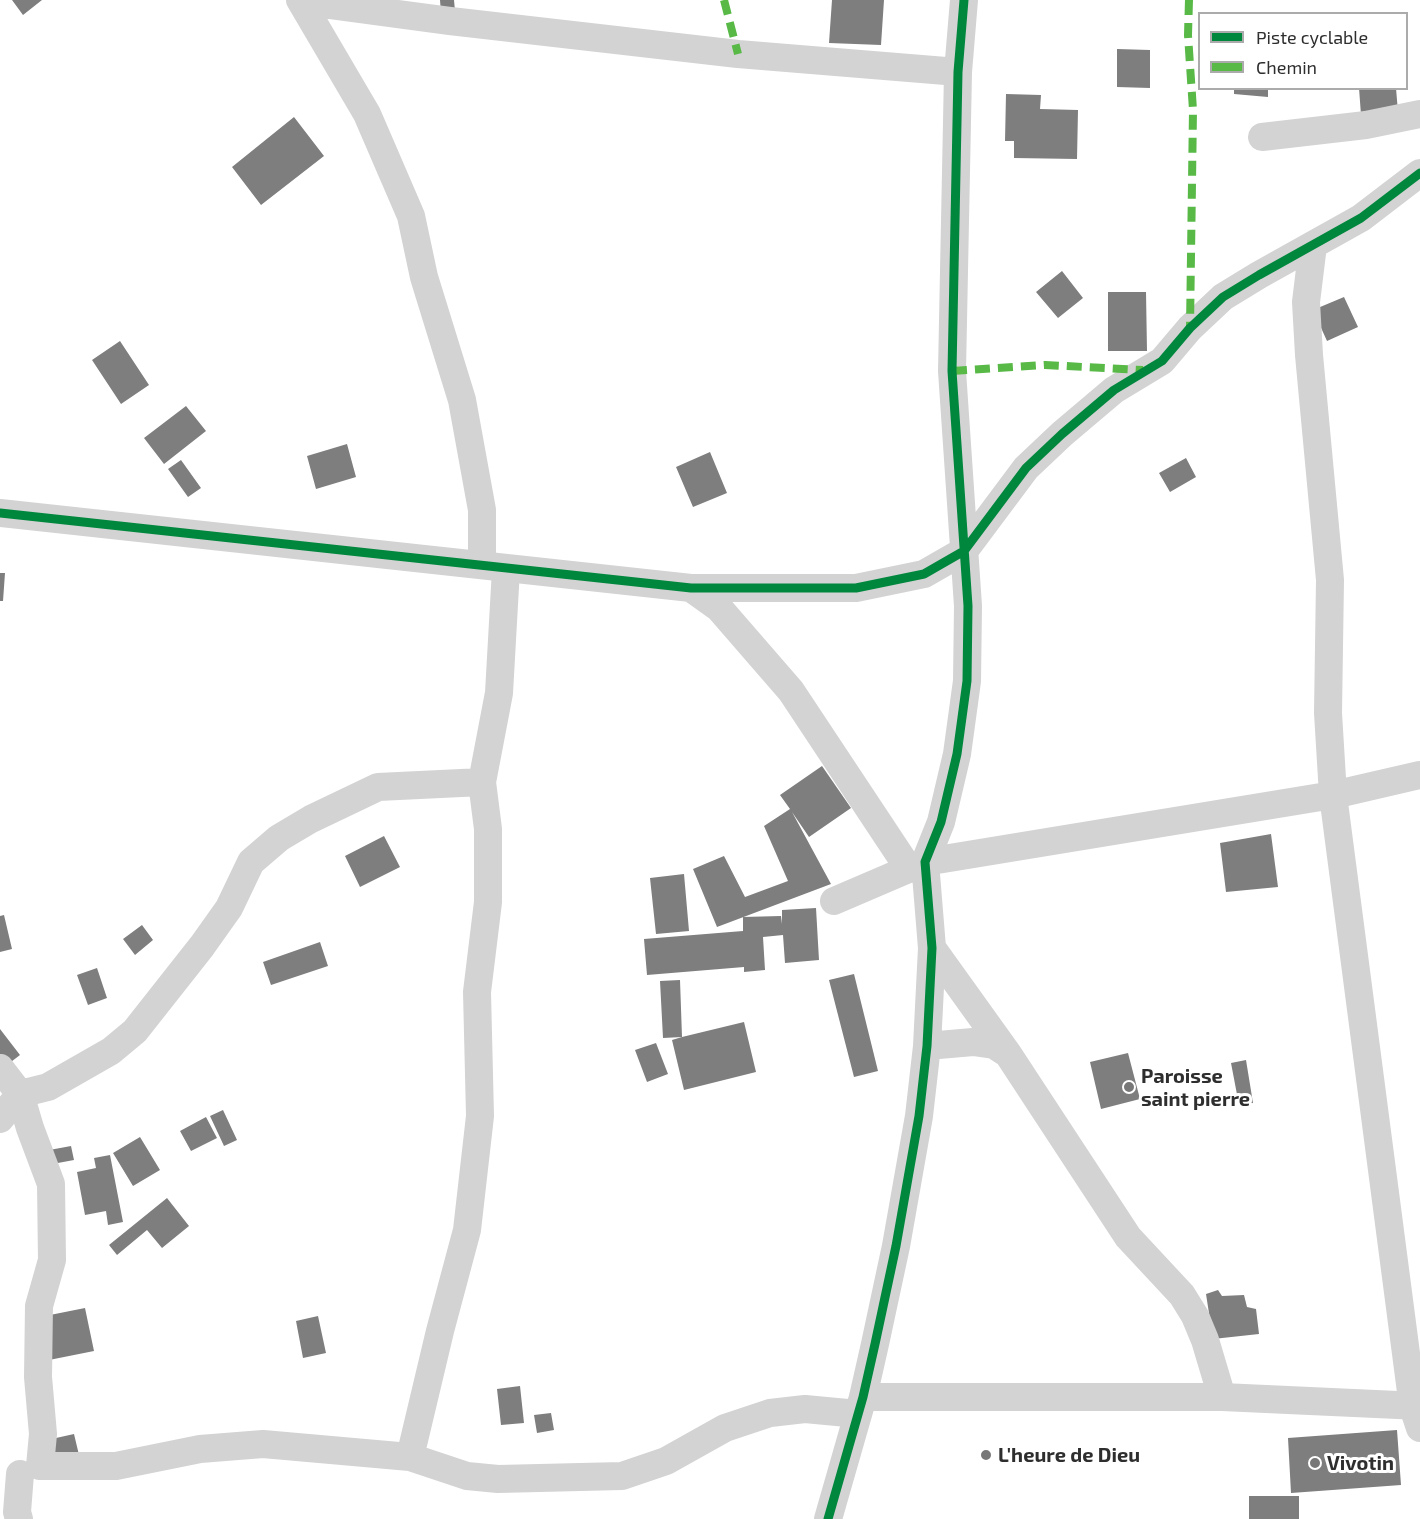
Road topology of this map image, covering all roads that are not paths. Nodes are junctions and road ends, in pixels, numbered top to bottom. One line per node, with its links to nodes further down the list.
1 (964, 0): 3 (street)
2 (301, 1): 3 (street); 10 (street)
3 (958, 72): 9 (street)
4 (1420, 114): 5 (street)
5 (1262, 137)
6 (1420, 173): 7 (street)
7 (1313, 245): 9 (street); 14 (street)
8 (0, 513): 10 (street)
9 (964, 551): 11 (street); 15 (street)
10 (494, 566): 11 (street); 13 (street)
11 (691, 588): 15 (street)
12 (1420, 775): 14 (street)
13 (482, 782): 21 (street); 26 (street)
14 (1333, 795): 15 (street); 25 (street)
15 (917, 865): 16 (street); 17 (street)
16 (834, 901)
17 (932, 948): 18 (street); 19 (street)
18 (927, 1046): 19 (street); 24 (street)
19 (1008, 1054): 23 (street)
20 (0, 1068): 21 (street)
21 (20, 1094): 22 (street); 27 (street)
22 (0, 1119)
23 (1222, 1397): 24 (street); 25 (street)
24 (861, 1406): 26 (street); 29 (street)
25 (1418, 1414)
26 (410, 1457): 27 (street)
27 (20, 1473): 28 (street)
28 (19, 1519)
29 (828, 1519)

